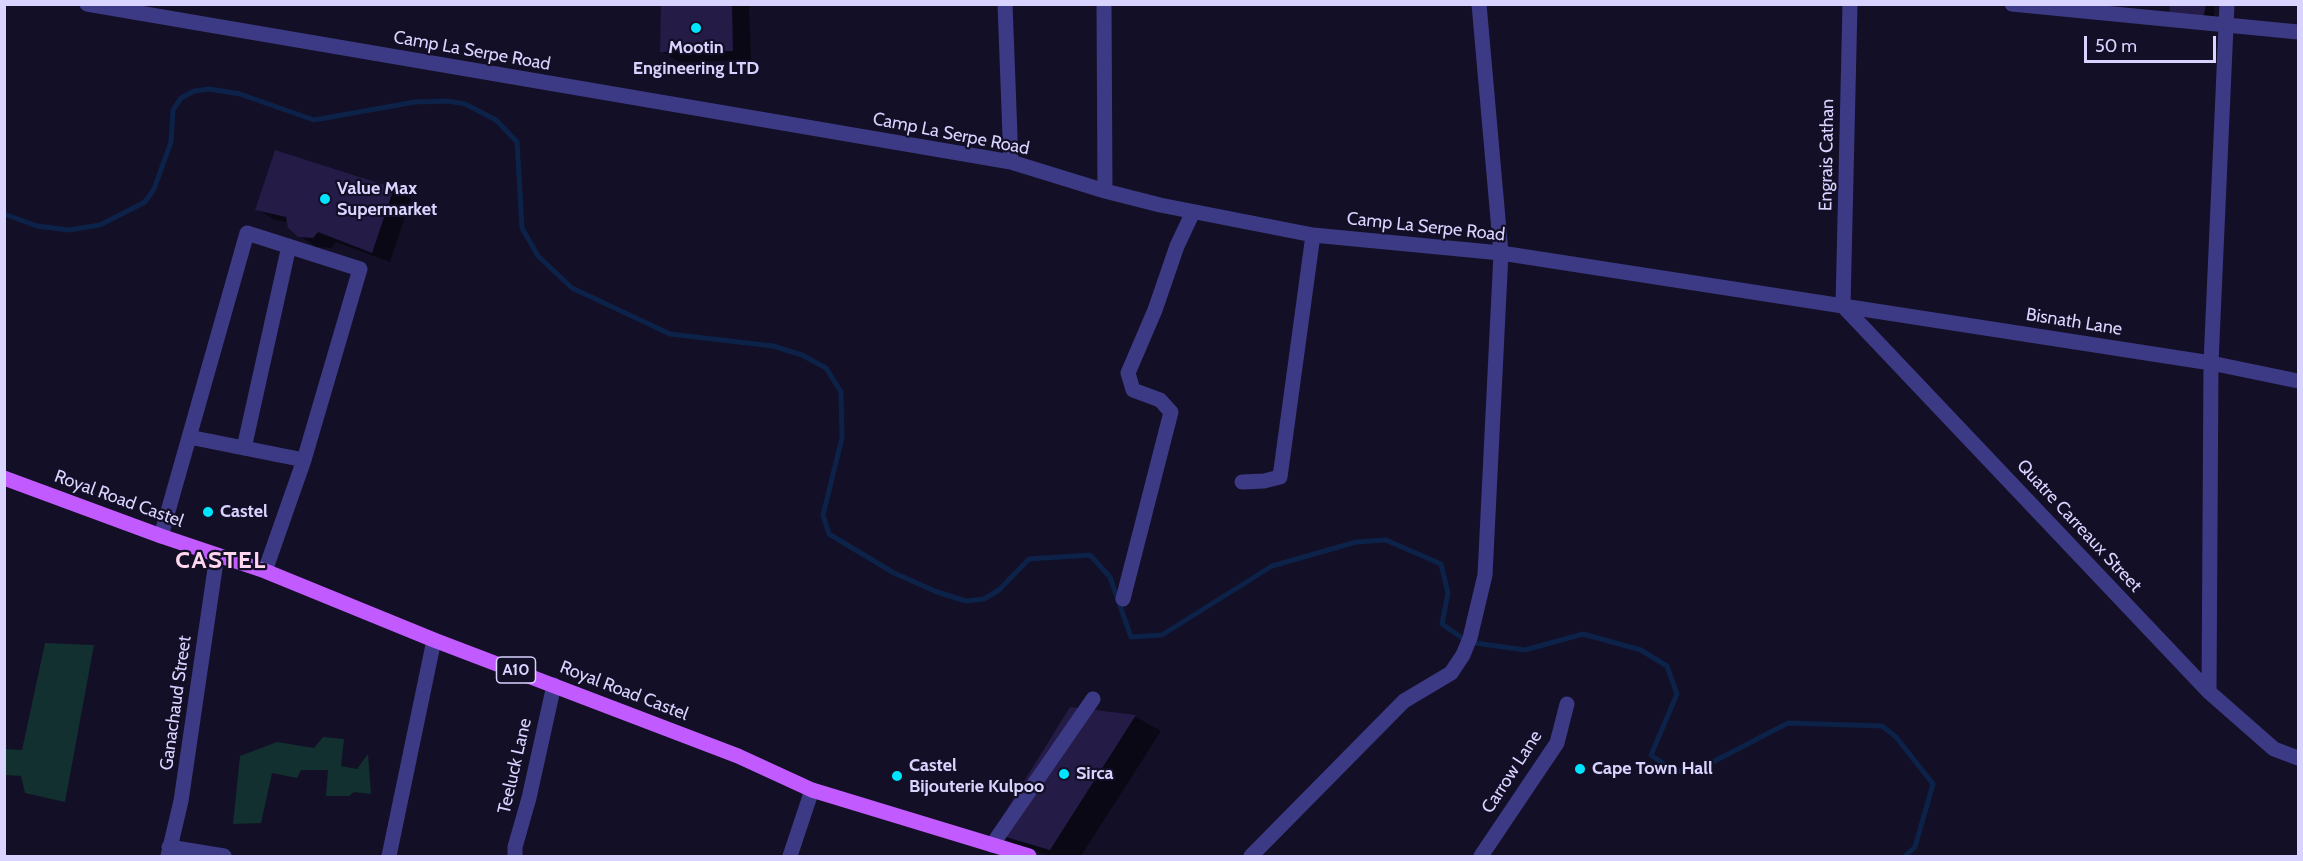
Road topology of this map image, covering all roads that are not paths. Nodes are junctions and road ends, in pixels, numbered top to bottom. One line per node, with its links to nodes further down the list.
1 (87, 4): 10 (street, Camp La Serpe Road)
2 (1005, 4): 10 (street)
3 (1104, 4): 11 (street)
4 (1479, 4): 15 (street)
5 (1850, 4): 16 (street, Engrais Cathan)
6 (2012, 4): 8 (street)
7 (2228, 4): 8 (street)
8 (2228, 26): 9 (street); 17 (street)
9 (2298, 32)
10 (1011, 162): 11 (street, Camp La Serpe Road)
11 (1104, 191): 12 (street, Camp La Serpe Road)
12 (1193, 212): 13 (street, Camp La Serpe Road); 27 (street)
13 (1313, 235): 15 (street, Camp La Serpe Road); 23 (street)
14 (290, 246): 19 (street); 20 (street); 21 (street)
15 (1501, 254): 16 (street, Camp La Serpe Road); 42 (street)
16 (1843, 306): 17 (street, Bisnath Lane); 30 (street, Quatre Carreaux Street)
17 (2211, 363): 18 (street, Bisnath Lane); 30 (street)
18 (2298, 381)
19 (189, 437): 20 (street); 24 (street)
20 (244, 448): 21 (street)
21 (303, 460): 26 (street)
22 (4, 478): 24 (main road, Royal Road Castel / A10)
23 (1242, 482)
24 (161, 536): 25 (main road, Royal Road Castel / A10)
25 (217, 555): 26 (main road, Royal Road Castel / A10); 36 (street, Ganachaud Street)
26 (265, 570): 28 (main road, Royal Road Castel / A10)
27 (1123, 599)
28 (434, 639): 29 (main road, Royal Road Castel / A10); 38 (street)
29 (554, 685): 34 (main road, Royal Road Castel / A10); 39 (street, Teeluck Lane)
30 (2209, 692): 33 (street, Quatre Carreaux Street)
31 (1093, 699): 35 (street)
32 (1567, 704): 43 (street, Carrow Lane)
33 (2298, 758)
34 (812, 790): 35 (main road, Royal Road Castel / A10); 40 (street)
35 (992, 845): 41 (main road, Royal Road Castel / A10)
36 (168, 852): 37 (street)
37 (224, 856)
38 (389, 856)
39 (515, 856)
40 (790, 856)
41 (1029, 856)
42 (1251, 856)
43 (1481, 856)

